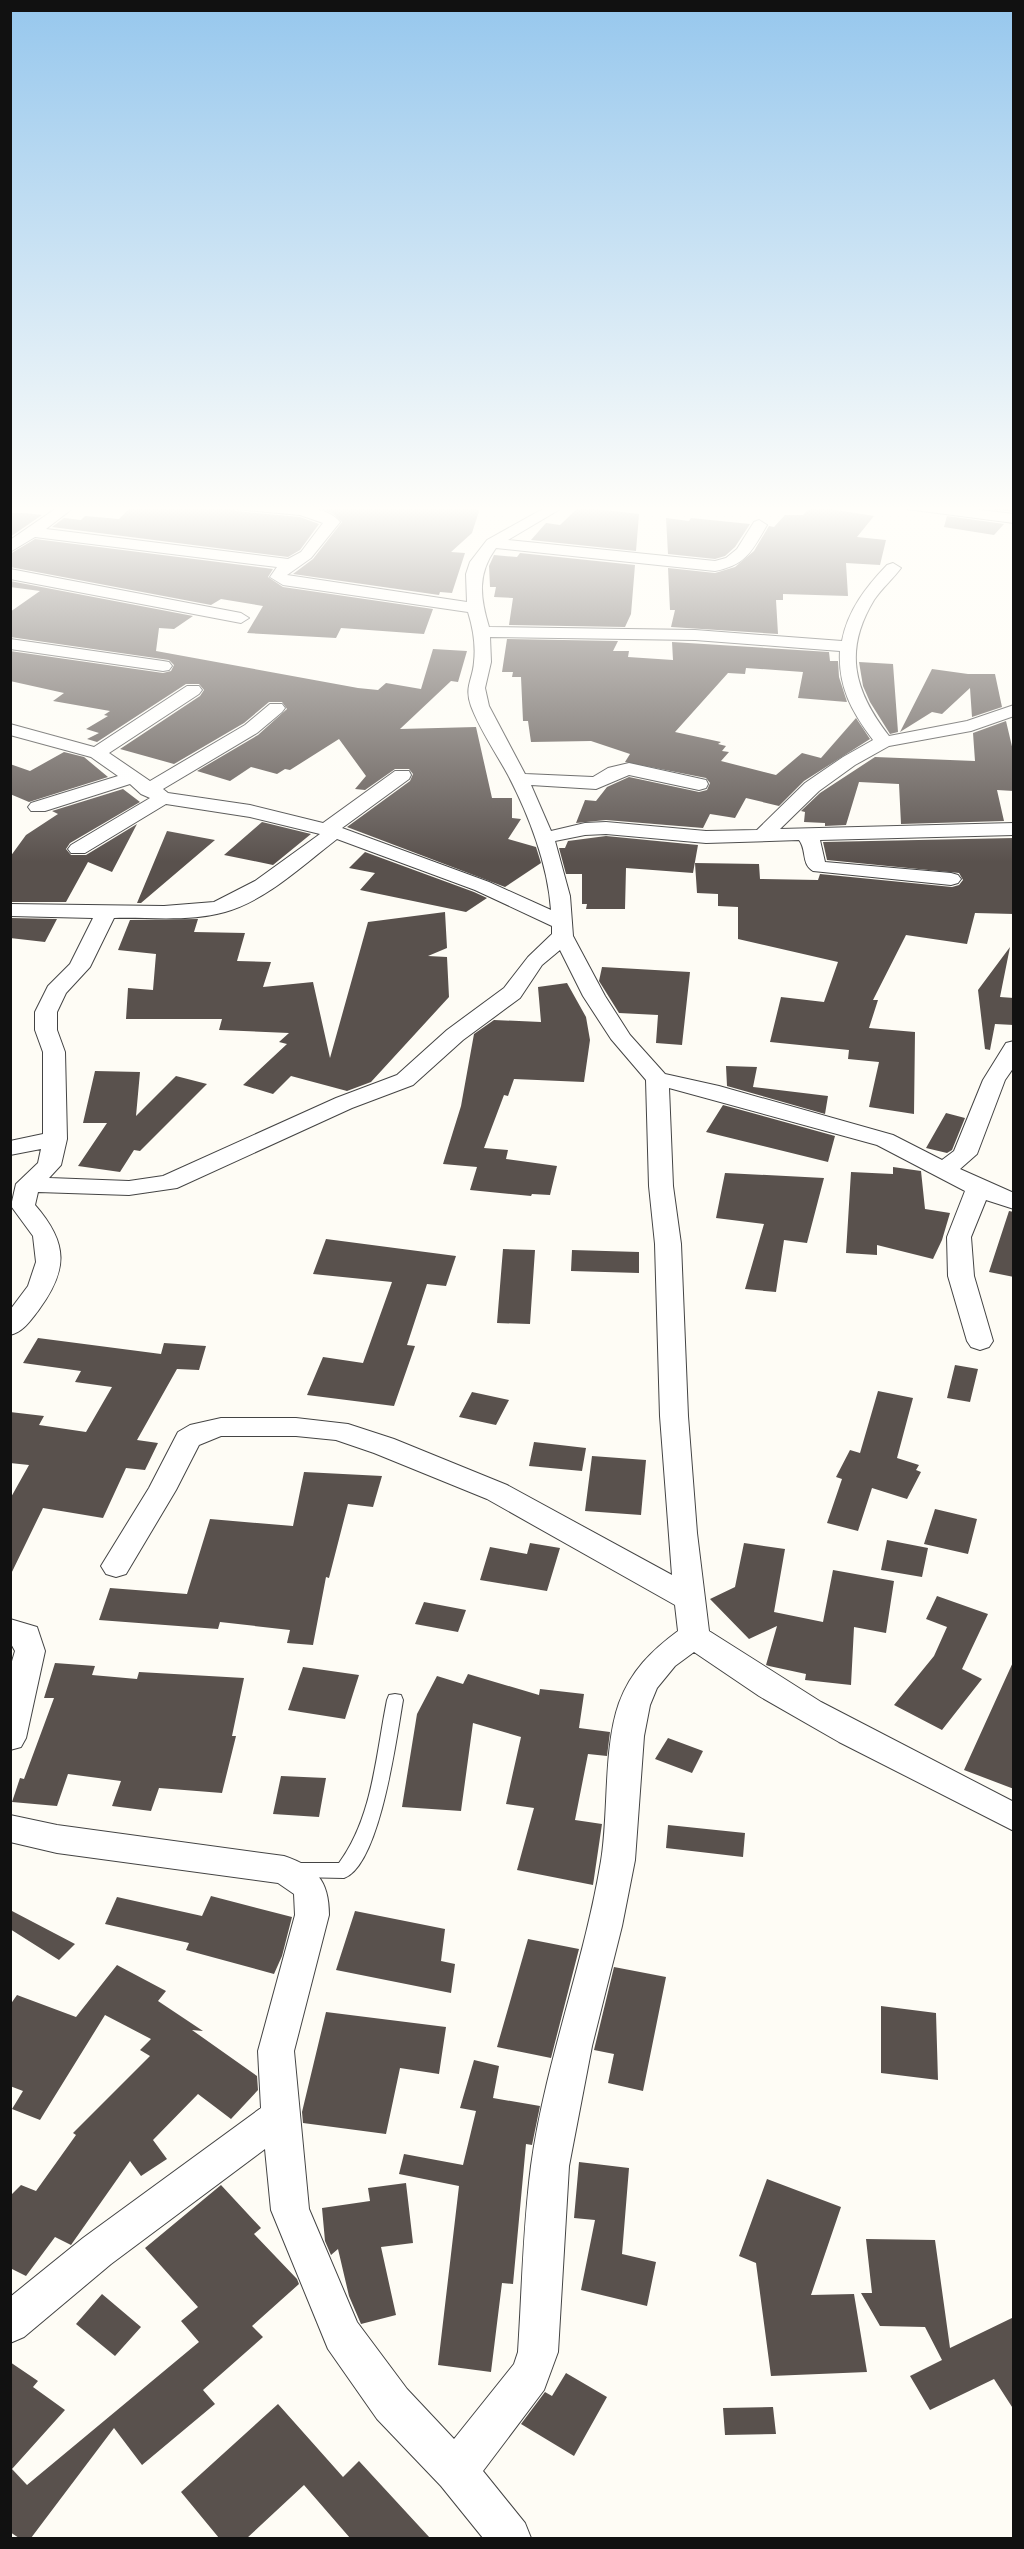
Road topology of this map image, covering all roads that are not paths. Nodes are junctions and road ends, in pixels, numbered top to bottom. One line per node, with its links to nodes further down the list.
1 (480, 624): 3 (street)
2 (854, 624): 5 (street)
3 (482, 632): 5 (street); 14 (street)
4 (10, 644): 6 (street)
5 (847, 646): 11 (street)
6 (163, 666)
7 (193, 690): 12 (street)
8 (276, 708): 16 (street)
9 (1014, 710): 11 (street)
10 (10, 729): 12 (street)
11 (884, 742): 21 (street)
12 (97, 753): 16 (street)
13 (402, 775): 19 (street)
14 (519, 779): 15 (street); 22 (street)
15 (699, 784)
16 (148, 788): 17 (street); 19 (street); 23 (street)
17 (38, 807)
18 (1014, 829): 20 (street)
19 (332, 830): 26 (street); 27 (street)
20 (806, 836): 21 (street); 24 (street)
21 (761, 837): 22 (street)
22 (544, 838): 27 (street)
23 (78, 849)
24 (951, 879)
25 (10, 910): 26 (street)
26 (108, 912): 30 (street)
27 (562, 929): 29 (street); 33 (street)
28 (1014, 1048): 32 (street)
29 (657, 1079): 32 (street); 39 (street)
30 (55, 1139): 31 (street); 33 (street)
31 (10, 1148)
32 (945, 1169): 34 (street)
33 (28, 1184): 36 (street)
34 (978, 1188): 35 (street); 37 (street)
35 (1014, 1202)
36 (10, 1327)
37 (980, 1341)
38 (116, 1566): 39 (street)
39 (690, 1599): 41 (street)
40 (10, 1630): 43 (street)
41 (694, 1635): 44 (street); 49 (street)
42 (394, 1700): 46 (lane)
43 (10, 1738)
44 (1014, 1818)
45 (10, 1828): 46 (street)
46 (284, 1870): 47 (street)
47 (280, 2116): 48 (street); 49 (street)
48 (10, 2323)
49 (456, 2471): 50 (street)
50 (510, 2538)

